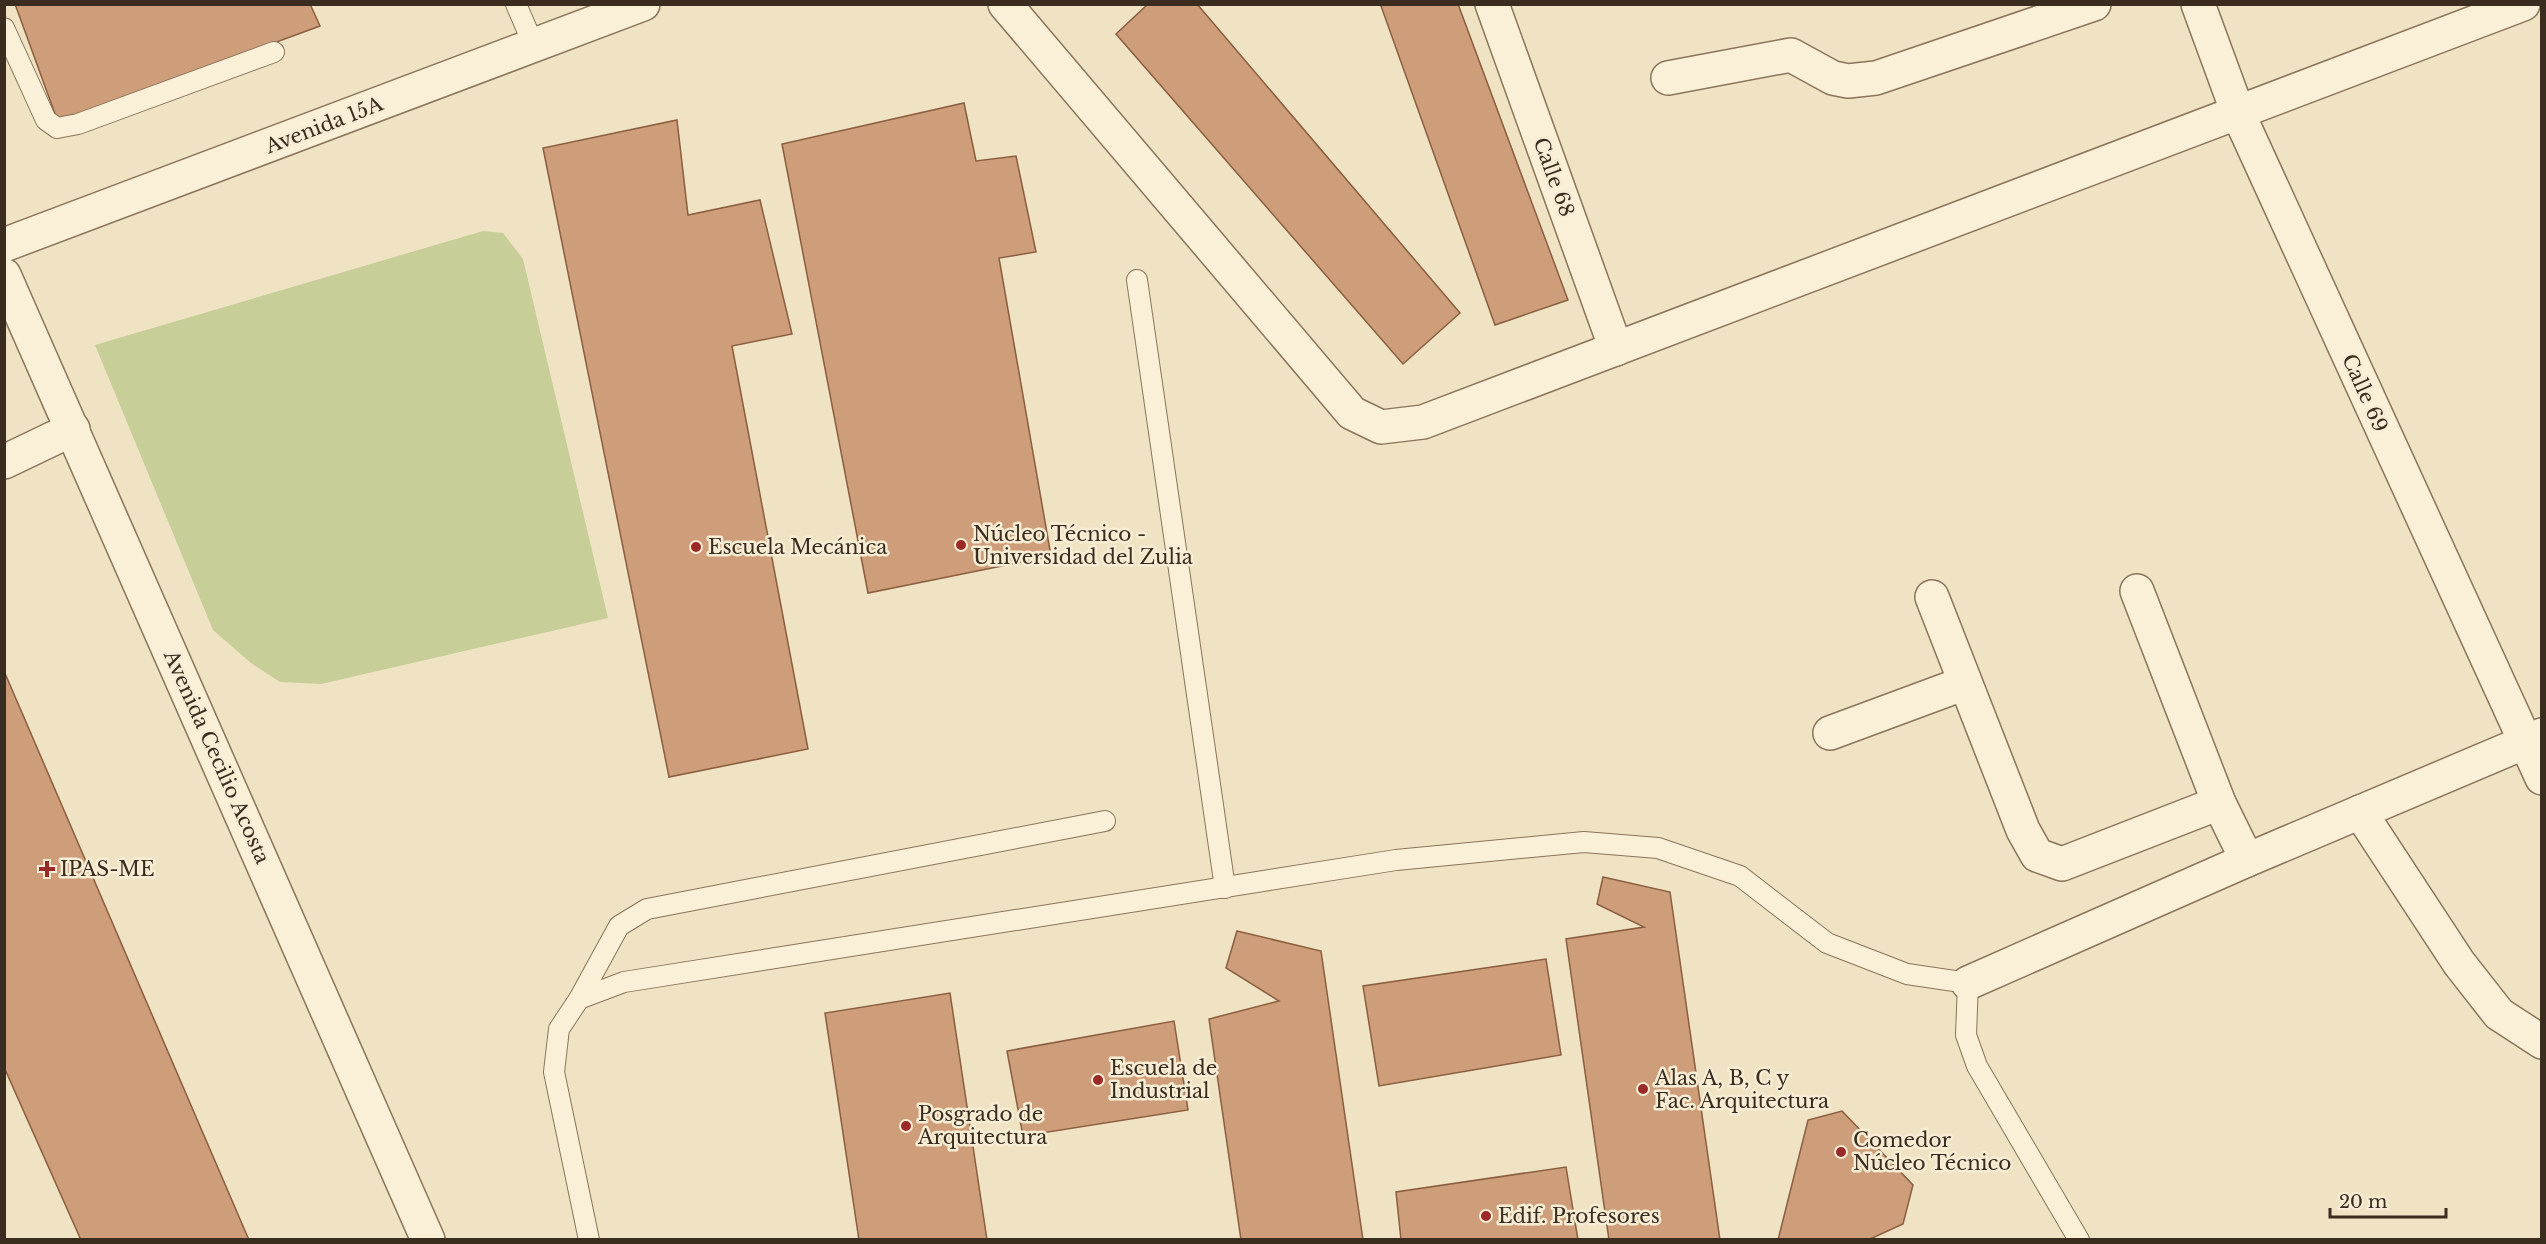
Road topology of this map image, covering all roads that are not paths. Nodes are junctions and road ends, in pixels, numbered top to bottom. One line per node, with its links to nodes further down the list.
1 (516, 4): 9 (lane)
2 (643, 4): 9 (street, Avenida 15A)
3 (1005, 4): 16 (street)
4 (1492, 4): 16 (street, Calle 68)
5 (2094, 4): 11 (street)
6 (2198, 4): 12 (street, Calle 69)
7 (2523, 4): 12 (street)
8 (4, 28): 10 (lane)
9 (534, 46): 13 (street, Avenida 15A)
10 (274, 52)
11 (1668, 78)
12 (2238, 113): 16 (street); 23 (street, Calle 69)
13 (4, 245)
14 (4, 275): 17 (street, Avenida Cecilio Acosta)
15 (1137, 280): 29 (lane)
16 (1616, 349)
17 (73, 429): 18 (street); 33 (street, Avenida Cecilio Acosta)
18 (4, 462)
19 (2137, 591): 25 (street)
20 (1932, 597): 21 (street)
21 (1965, 683): 22 (street); 25 (street)
22 (1830, 733)
23 (2533, 739): 24 (street, Calle 69); 26 (street)
24 (2541, 778)
25 (2219, 802): 28 (street)
26 (2360, 812): 28 (street); 32 (street)
27 (1106, 821): 31 (lane)
28 (2247, 860): 30 (street)
29 (1225, 888): 30 (lane); 31 (lane)
30 (1968, 983): 35 (lane)
31 (579, 999): 34 (lane)
32 (2541, 1042)
33 (428, 1239)
34 (589, 1239)
35 (2079, 1239)

